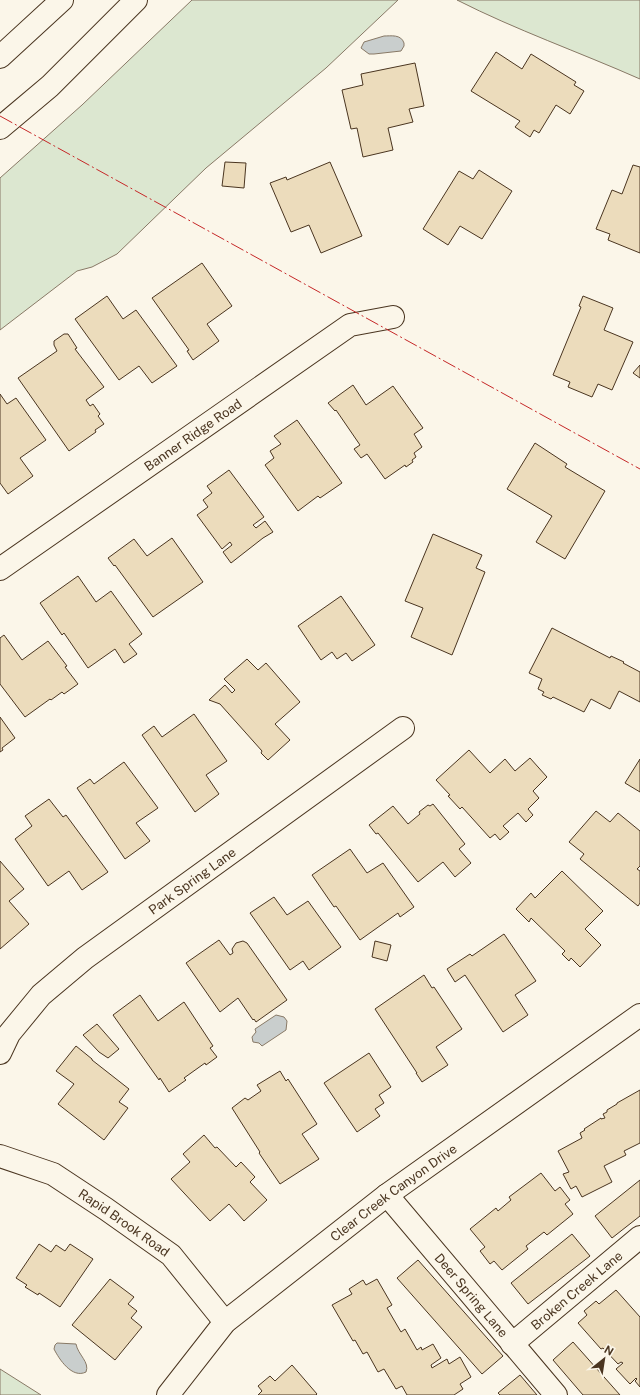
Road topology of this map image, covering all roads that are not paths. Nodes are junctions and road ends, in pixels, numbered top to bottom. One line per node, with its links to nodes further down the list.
1 (62, 0): 3 (street)
2 (136, 0): 4 (street)
3 (0, 57)
4 (0, 128)
5 (393, 317): 6 (street, Banner Ridge Road)
6 (0, 569)
7 (403, 728): 9 (street, Park Spring Lane)
8 (640, 1015): 11 (street, Clear Creek Canyon Drive)
9 (0, 1053)
10 (0, 1156): 13 (street, Rapid Brook Road)
11 (387, 1195): 13 (street, Clear Creek Canyon Drive); 14 (street, Deer Spring Lane)
12 (640, 1237): 14 (street, Broken Creek Lane)
13 (225, 1322): 15 (street, Clear Creek Canyon Drive)
14 (512, 1344): 16 (street, Deer Spring Lane)
15 (168, 1395)
16 (556, 1395)

